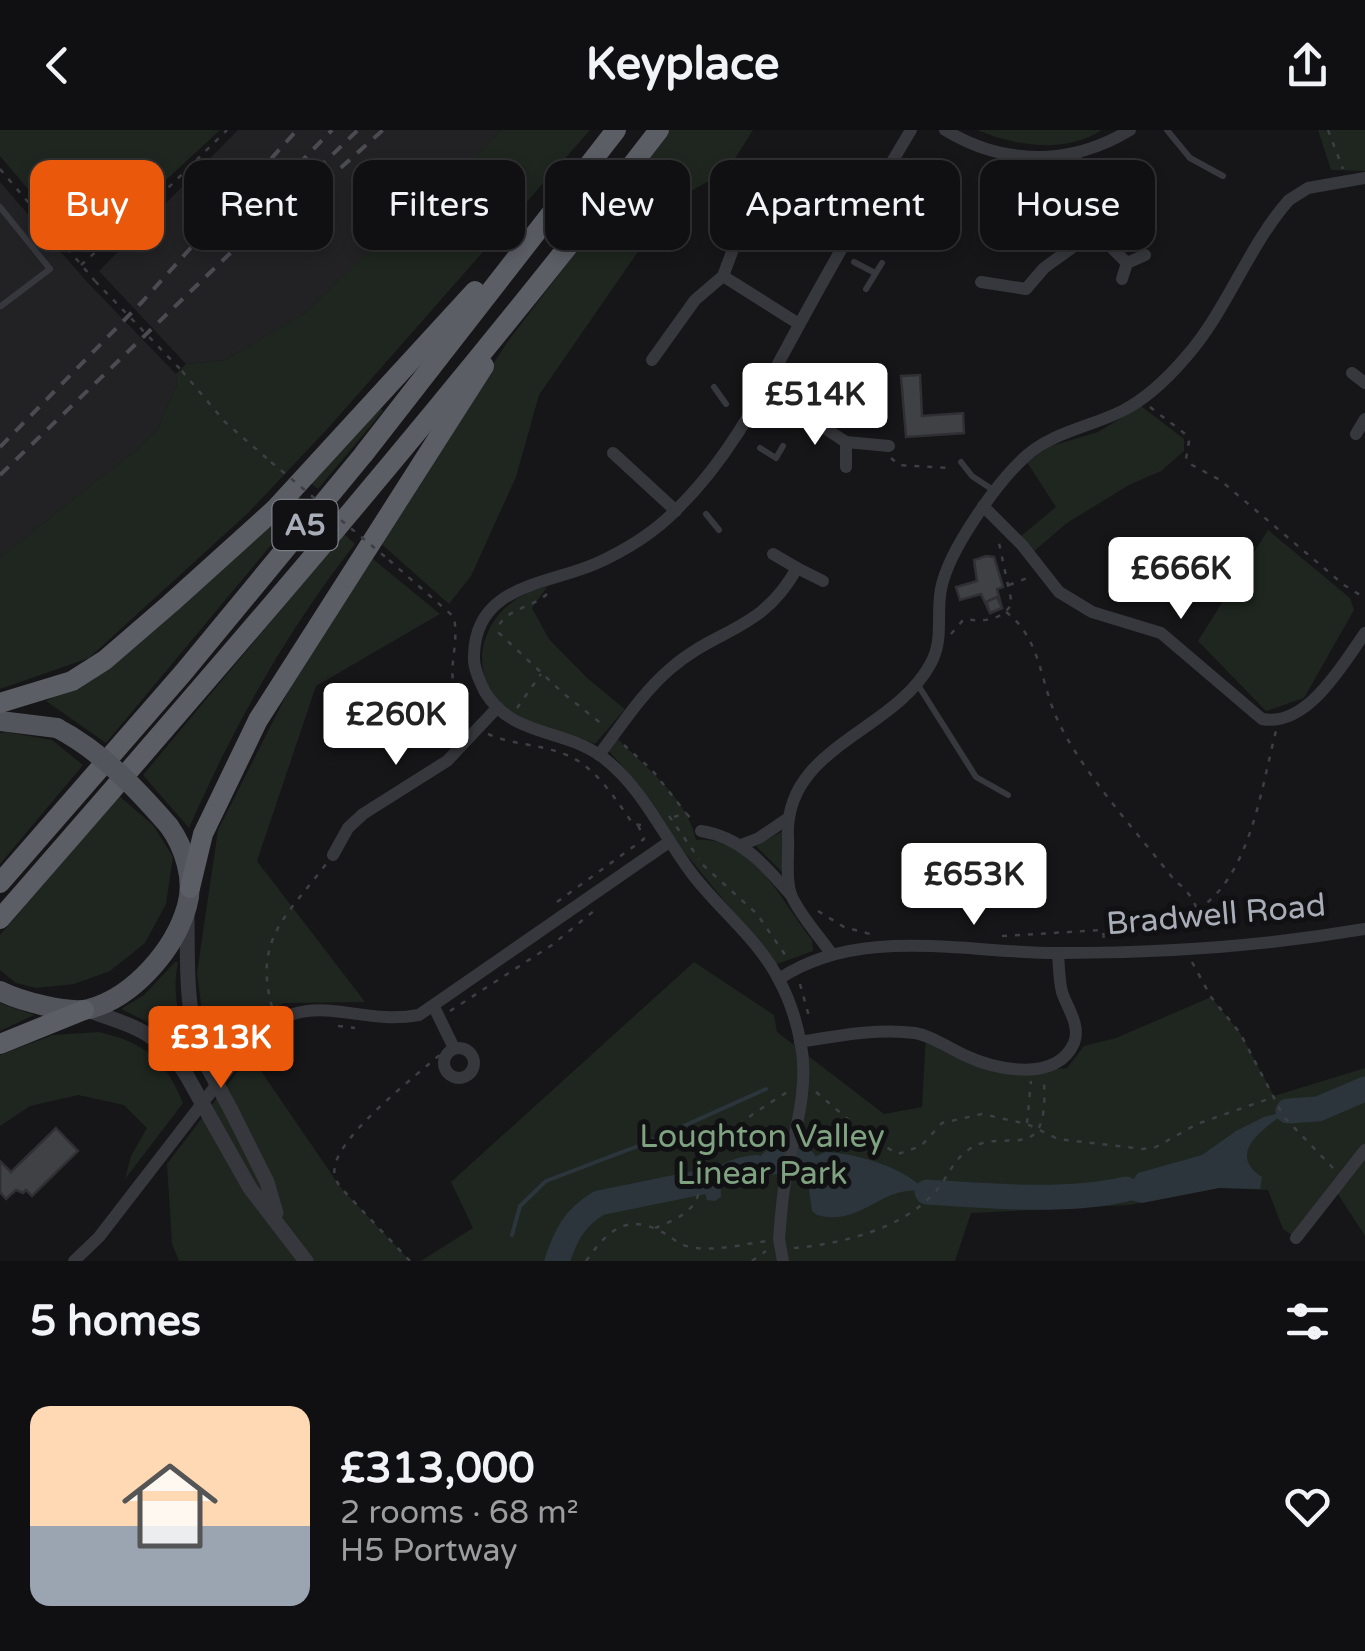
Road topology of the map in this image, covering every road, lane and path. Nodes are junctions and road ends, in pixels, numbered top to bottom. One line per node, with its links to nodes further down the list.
1 (227, 130): 24 (path)
2 (616, 130): 10 (highway, A5)
3 (659, 130): 31 (highway, A5)
4 (911, 130): 21 (street)
5 (945, 130): 9 (street)
6 (1130, 130): 9 (street)
7 (1167, 130): 13 (lane)
8 (1328, 130): 15 (path)
9 (1074, 155): 11 (street)
10 (595, 156): 68 (highway); 81 (highway, A5)
11 (1075, 160)
12 (0, 168): 24 (path)
13 (1223, 176)
14 (1365, 178): 15 (street)
15 (1345, 180): 38 (street)
16 (0, 207): 30 (lane)
17 (733, 250): 26 (street)
18 (1069, 250): 28 (street)
19 (1115, 250): 23 (street)
20 (1145, 255): 23 (street)
21 (847, 258): 25 (lane); 32 (street)
22 (882, 263): 25 (lane)
23 (1128, 263): 27 (street)
24 (81, 265): 57 (path, bridge)
25 (875, 274): 29 (lane)
26 (724, 276): 32 (street); 33 (street)
27 (1122, 279)
28 (981, 282)
29 (866, 288)
30 (2, 306)
31 (518, 311): 83 (highway); 87 (highway, A5)
32 (799, 324): 37 (street)
33 (652, 360)
34 (1352, 373): 35 (street)
35 (1365, 383)
36 (714, 387): 39 (lane)
37 (764, 389): 42 (street); 52 (street)
38 (1141, 400): 50 (street); 63 (path)
39 (726, 404)
40 (1365, 420): 41 (street)
41 (1356, 434)
42 (846, 442): 44 (street); 48 (street)
43 (783, 446): 45 (lane)
44 (887, 446): 49 (path)
45 (760, 448)
46 (613, 453): 52 (street)
47 (962, 462): 49 (lane)
48 (846, 467)
49 (972, 476): 50 (lane)
50 (993, 490): 51 (street)
51 (983, 506): 59 (street); 66 (street)
52 (676, 511): 60 (street)
53 (706, 514): 54 (lane)
54 (720, 530)
55 (998, 541): 62 (path)
56 (773, 554): 58 (street)
57 (389, 560)
58 (797, 568): 61 (street); 73 (street)
59 (1042, 570): 62 (path); 72 (street)
60 (546, 580): 69 (street); 71 (path)
61 (823, 581)
62 (1008, 585): 64 (path)
63 (1365, 598)
64 (1006, 612): 66 (path); 86 (path)
65 (1365, 633): 72 (street)
66 (936, 652): 67 (street)
67 (917, 684): 74 (lane); 76 (street)
68 (0, 703)
69 (496, 709): 71 (street); 80 (street)
70 (0, 720): 83 (main road, bridge)
71 (510, 720): 73 (street)
72 (1279, 720): 86 (path)
73 (599, 755): 78 (street)
74 (1008, 795)
75 (672, 818): 77 (path)
76 (787, 819): 79 (street); 82 (street)
77 (701, 832): 79 (street)
78 (669, 842): 95 (street); 98 (street)
79 (741, 845): 82 (street)
80 (333, 855): 99 (path)
81 (0, 883)
82 (790, 894): 93 (street)
83 (188, 897): 97 (main road); 112 (street, bridge)
84 (597, 909): 98 (path)
85 (817, 910): 89 (path)
86 (1198, 910): 91 (path)
87 (0, 919)
88 (1365, 929): 91 (street, Bradwell Road)
89 (875, 935)
90 (996, 936): 92 (path)
91 (1188, 949): 92 (street, Bradwell Road); 107 (path)
92 (1105, 952): 94 (street, Bradwell Road)
93 (831, 953): 94 (street, Bradwell Road); 95 (street, Bradwell Road)
94 (1058, 954): 105 (street)
95 (779, 979): 102 (street)
96 (10, 996): 97 (main road)
97 (85, 1010): 103 (highway); 112 (street, bridge)
98 (437, 1012): 99 (street); 104 (street)
99 (276, 1018): 116 (street)
100 (333, 1025): 101 (path)
101 (358, 1028)
102 (800, 1042): 105 (street); 106 (street)
103 (0, 1044)
104 (453, 1046): 118 (path)
105 (1036, 1069): 108 (path); 109 (path)
106 (802, 1088): 108 (path); 113 (path); 115 (street)
107 (1274, 1096): 109 (path); 111 (path)
108 (1027, 1124): 109 (path)
109 (1036, 1128): 115 (path)
110 (1365, 1150): 111 (street)
111 (1342, 1176): 114 (street)
112 (278, 1222): 117 (street)
113 (655, 1228): 115 (path); 119 (path)
114 (1296, 1238)
115 (780, 1250): 120 (path)
116 (74, 1261)
117 (306, 1261)
118 (410, 1261)
119 (586, 1261)
120 (752, 1261)

